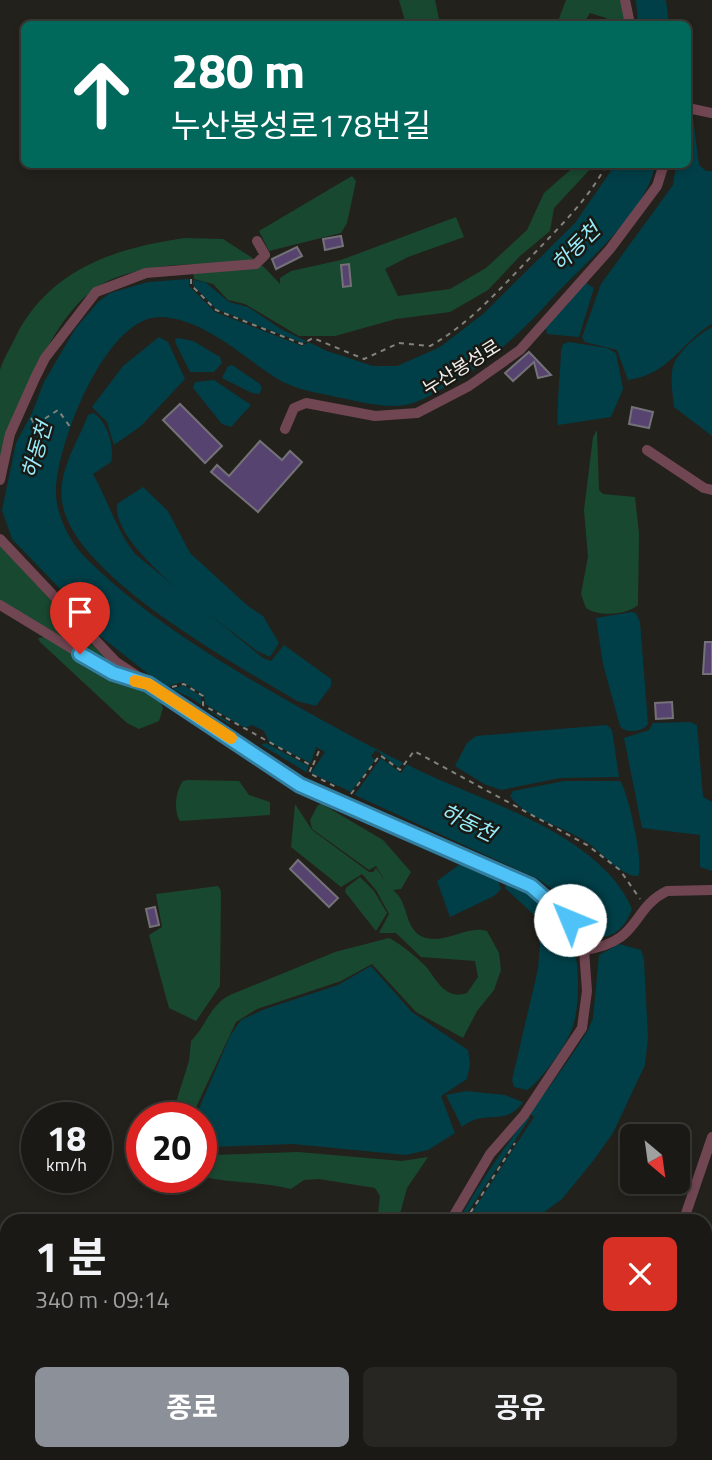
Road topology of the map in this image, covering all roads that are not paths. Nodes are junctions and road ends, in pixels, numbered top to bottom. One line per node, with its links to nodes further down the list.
1 (625, 0): 2 (street)
2 (629, 21)
3 (691, 109): 4 (street)
4 (712, 113)
5 (663, 168): 7 (street, 누산봉성로)
6 (257, 242): 9 (street)
7 (285, 429)
8 (647, 450): 10 (street)
9 (0, 480)
10 (712, 489)
11 (0, 539): 13 (street)
12 (0, 605): 13 (street)
13 (148, 684): 15 (street)
14 (712, 890): 15 (street)
15 (584, 950): 17 (street)
16 (712, 1137): 18 (street)
17 (455, 1214)
18 (686, 1214)

